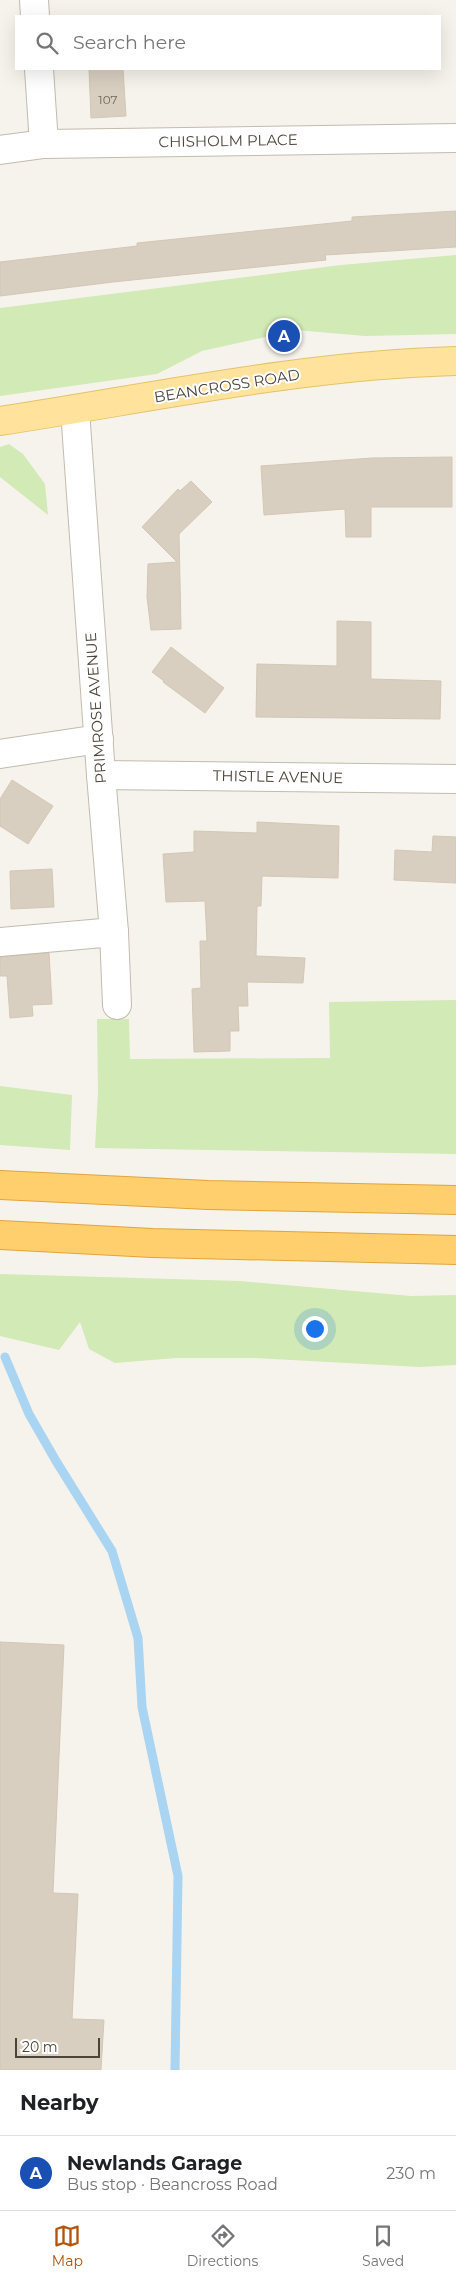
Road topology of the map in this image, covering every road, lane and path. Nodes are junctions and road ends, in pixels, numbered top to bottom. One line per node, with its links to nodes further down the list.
1 (34, 0): 2 (street)
2 (35, 15)
3 (39, 70): 5 (street)
4 (456, 138): 5 (street, CHISHOLM PLACE)
5 (44, 144): 6 (street, CHISHOLM PLACE)
6 (0, 150)
7 (456, 361): 8 (main road, BEANCROSS ROAD)
8 (75, 410): 9 (main road, BEANCROSS ROAD); 10 (street, PRIMROSE AVENUE)
9 (0, 421)
10 (99, 739): 11 (street); 12 (street, PRIMROSE AVENUE)
11 (0, 754)
12 (101, 775): 13 (street, THISTLE AVENUE); 14 (street, PRIMROSE AVENUE)
13 (456, 779)
14 (114, 932): 15 (street); 16 (street, PRIMROSE AVENUE)
15 (0, 942)
16 (117, 1005)
17 (0, 1185): 18 (highway)
18 (456, 1200)
19 (0, 1235): 20 (highway)
20 (456, 1250)

